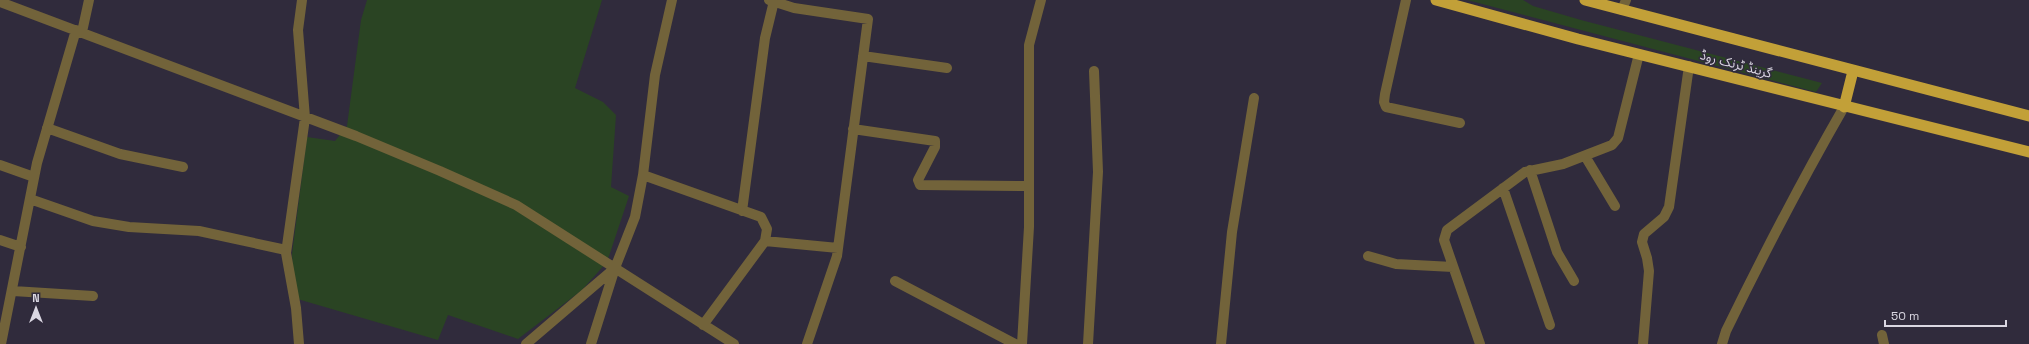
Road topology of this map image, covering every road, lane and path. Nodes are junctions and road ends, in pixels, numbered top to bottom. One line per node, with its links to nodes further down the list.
1 (89, 0): 11 (street)
2 (302, 0): 21 (street)
3 (672, 0): 30 (street)
4 (1040, 0): 32 (street)
5 (1406, 0): 22 (street)
6 (1436, 0): 12 (highway, گرینڈ ٹرنک روڈ)
7 (1585, 0): 10 (highway, گرینڈ ٹرنک روڈ)
8 (772, 1): 13 (street); 36 (street)
9 (0, 2): 11 (street)
10 (1624, 5): 16 (highway, گرینڈ ٹرنک روڈ)
11 (79, 31): 21 (street); 23 (street)
12 (1639, 54): 14 (highway, گرینڈ ٹرنک روڈ); 26 (street)
13 (863, 56): 15 (street); 24 (street)
14 (1689, 66): 19 (highway, گرینڈ ٹرنک روڈ); 62 (street)
15 (947, 68)
16 (1853, 71): 19 (highway); 20 (highway, گرینڈ ٹرنک روڈ)
17 (1094, 72): 59 (street)
18 (1254, 98): 60 (street)
19 (1844, 107): 25 (highway, گرینڈ ٹرنک روڈ); 63 (street)
20 (2029, 116)
21 (305, 118): 41 (street); 44 (street)
22 (1460, 123)
23 (47, 128): 28 (street); 31 (street)
24 (853, 129): 32 (street); 40 (street)
25 (2029, 152)
26 (1585, 156): 29 (street); 35 (street)
27 (0, 165): 31 (street)
28 (183, 167)
29 (1530, 170): 33 (street); 46 (street)
30 (643, 175): 36 (street); 44 (street)
31 (34, 177): 34 (street)
32 (1029, 186): 58 (street)
33 (1503, 188): 43 (street); 50 (street)
34 (30, 199): 39 (street); 41 (street)
35 (1615, 206)
36 (742, 211): 38 (street)
37 (0, 240): 39 (street)
38 (765, 241): 40 (street); 49 (street)
39 (21, 247): 47 (street)
40 (838, 248): 56 (street)
41 (286, 250): 52 (street)
42 (1368, 256): 43 (street)
43 (1454, 267): 61 (street)
44 (615, 268): 49 (street); 53 (street); 54 (street)
45 (895, 281): 57 (street)
46 (1574, 281)
47 (13, 291): 48 (street); 51 (street)
48 (92, 296)
49 (703, 325): 55 (street)
50 (1550, 325)
51 (1, 344)
52 (299, 344)
53 (526, 344)
54 (591, 344)
55 (734, 344)
56 (807, 344)
57 (1015, 344)
58 (1022, 344)
59 (1088, 344)
60 (1220, 344)
61 (1480, 344)
62 (1644, 344)
63 (1722, 344)

